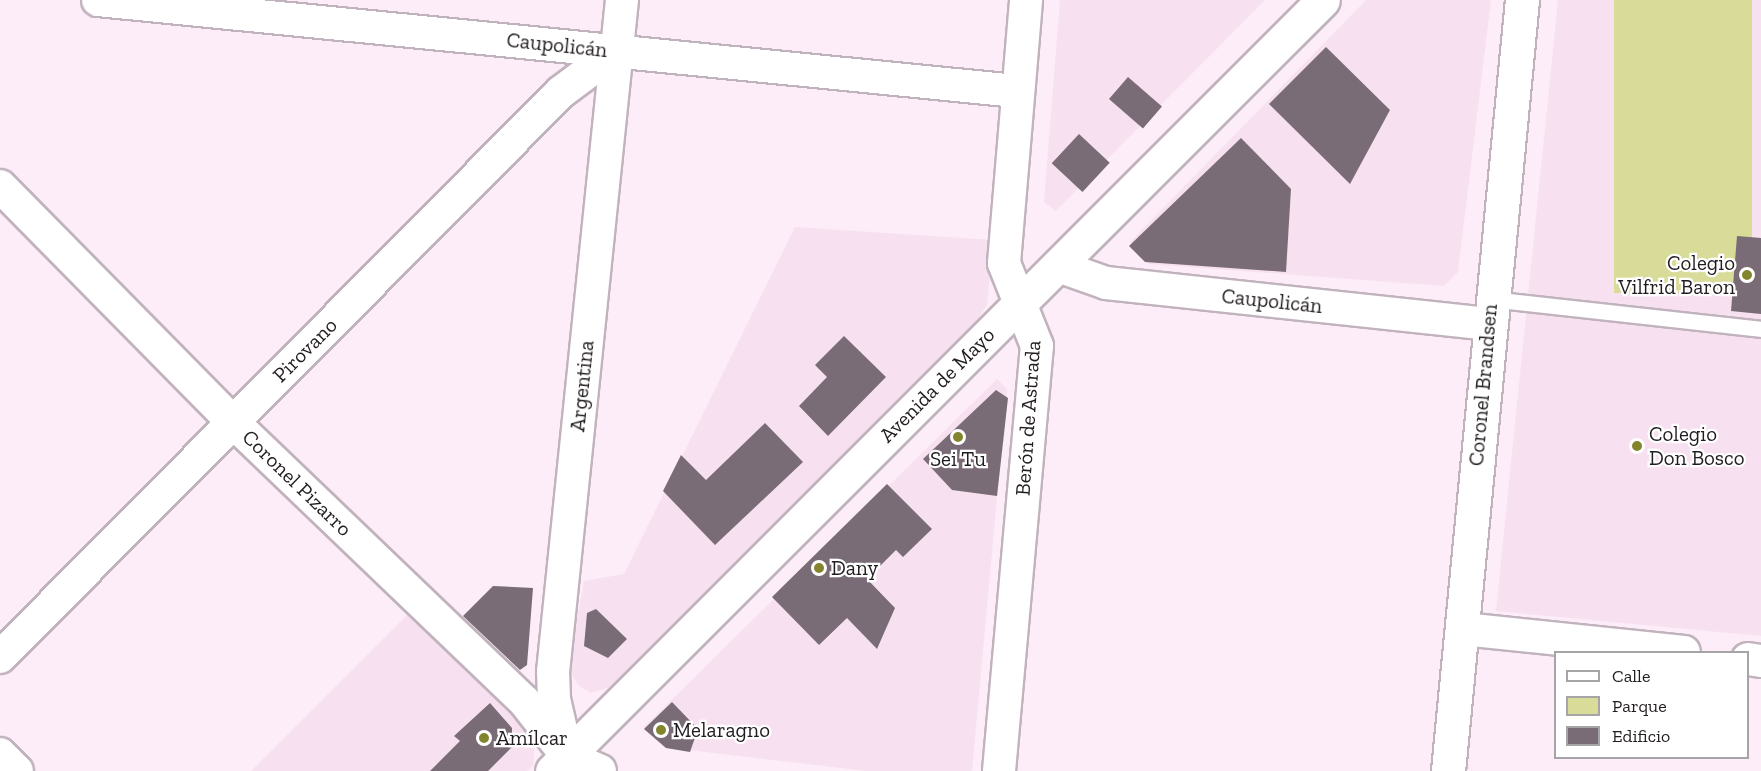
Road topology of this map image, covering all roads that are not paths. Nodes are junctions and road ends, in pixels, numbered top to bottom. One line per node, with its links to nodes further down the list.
1 (98, 0): 6 (street, Caupolicán)
2 (622, 0): 7 (street, Argentina)
3 (1026, 0): 8 (street, Berón de Astrada)
4 (1323, 0): 10 (main road, Avenida de Mayo)
5 (1522, 0): 12 (main road, Coronel Brandsen)
6 (306, 10): 7 (street, Caupolicán)
7 (616, 51): 8 (street, Caupolicán); 14 (street, Pirovano); 19 (street, Argentina)
8 (1016, 91): 11 (street, Berón de Astrada)
9 (0, 186): 14 (street, Coronel Pizarro)
10 (1058, 266): 11 (main road, Avenida de Mayo); 12 (street, Caupolicán)
11 (1020, 303): 19 (main road, Avenida de Mayo); 22 (street, Berón de Astrada)
12 (1489, 311): 13 (lane); 15 (main road, Coronel Brandsen)
13 (1761, 329)
14 (233, 422): 17 (street, Pirovano); 19 (street, Coronel Pizarro)
15 (1463, 629): 16 (street); 23 (main road, Coronel Brandsen)
16 (1674, 651)
17 (0, 657)
18 (0, 754): 20 (street)
19 (561, 766): 21 (street, Coronel Pizarro)
20 (17, 771)
21 (600, 771)
22 (999, 771)
23 (1448, 771)

